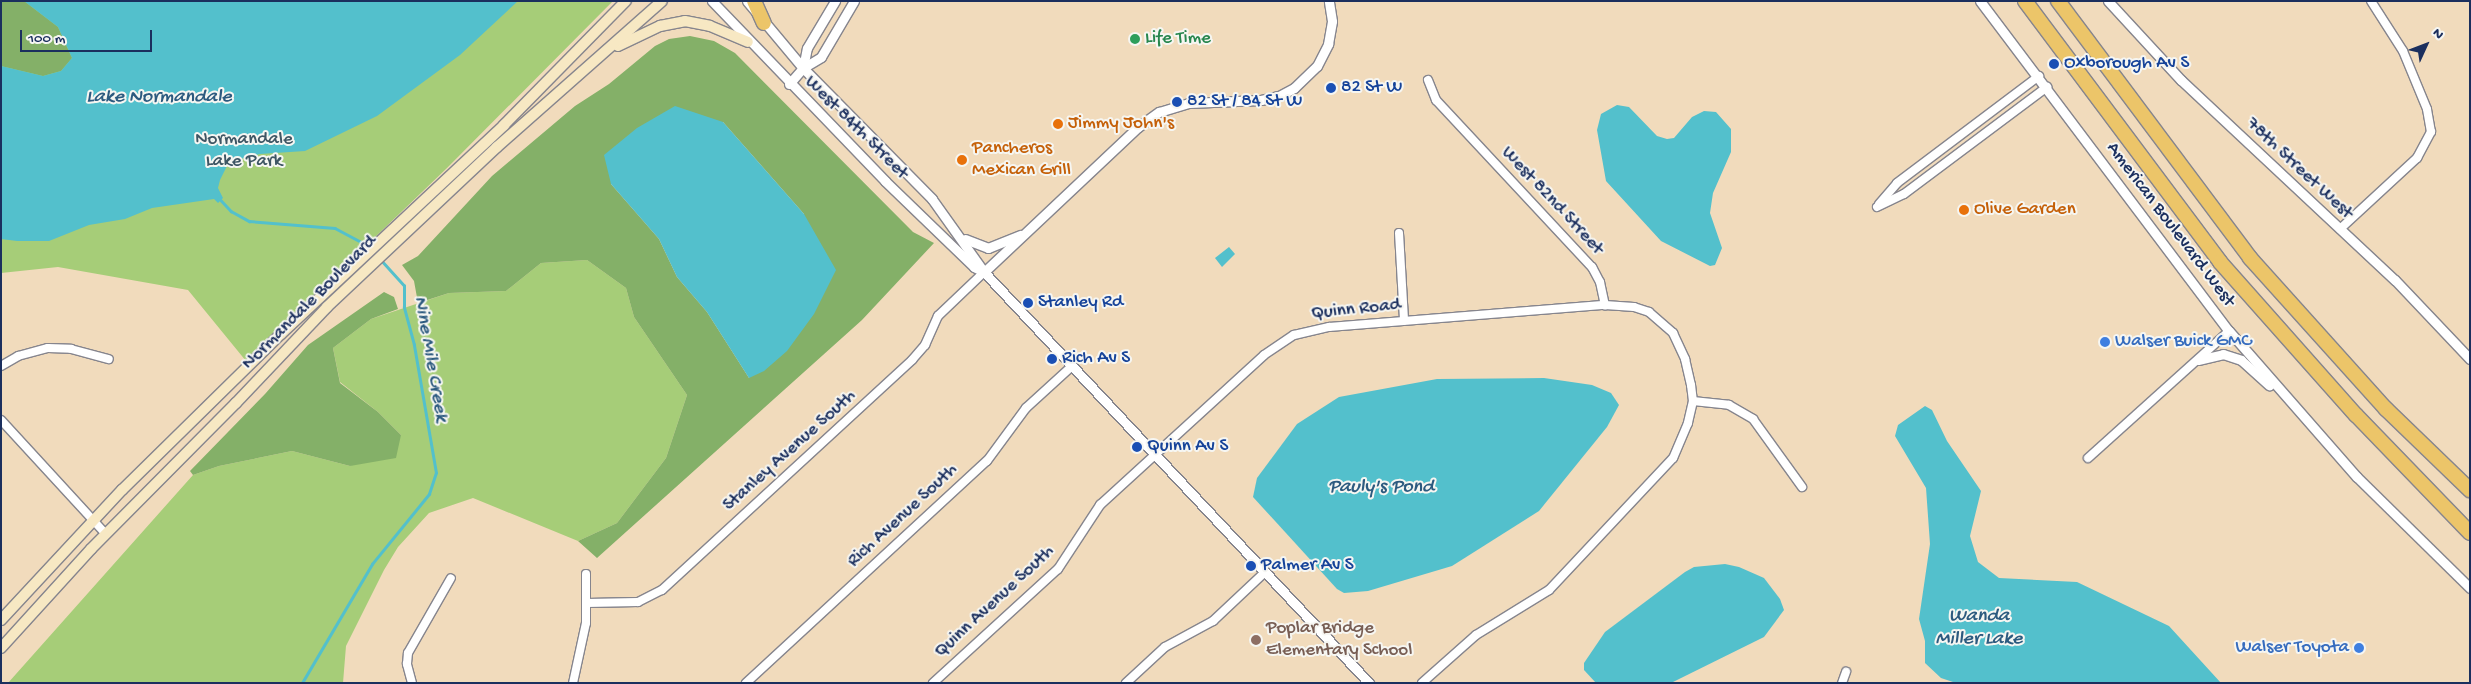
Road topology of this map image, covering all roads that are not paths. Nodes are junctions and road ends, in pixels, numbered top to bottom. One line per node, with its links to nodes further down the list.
1 (624, 1): 26 (main road, Normandale Boulevard)
2 (662, 1): 16 (main road, Normandale Boulevard)
3 (712, 1): 15 (street, West 84th Street)
4 (747, 1): 14 (street, West 84th Street)
5 (754, 1): 14 (highway)
6 (836, 1): 17 (street)
7 (854, 1): 17 (street)
8 (1980, 1): 18 (street, American Boulevard West)
9 (2025, 1): 42 (highway)
10 (2058, 1): 44 (highway)
11 (2108, 1): 22 (street, 78th Street West)
12 (2371, 1): 22 (street)
13 (1330, 3): 23 (street)
14 (764, 22): 17 (street, West 84th Street)
15 (748, 42): 16 (main road); 20 (street, West 84th Street)
16 (606, 52): 26 (main road, Normandale Boulevard)
17 (803, 68): 20 (street); 25 (street, West 84th Street)
18 (2039, 76): 21 (street, American Boulevard West); 21 (street)
19 (1428, 80): 29 (street, West 82nd Street)
20 (789, 84): 28 (street, West 84th Street)
21 (2047, 87): 31 (street, American Boulevard West)
22 (2340, 229): 33 (street, 78th Street West)
23 (1026, 232): 25 (street); 28 (street)
24 (1398, 233): 30 (street)
25 (962, 238): 28 (street, West 84th Street)
26 (387, 243): 27 (main road, Normandale Boulevard)
27 (364, 265): 45 (main road, Normandale Boulevard); 48 (main road, Normandale Boulevard)
28 (984, 272): 36 (street, West 84th Street); 53 (street, Stanley Avenue South)
29 (1605, 305): 30 (street, Quinn Road); 37 (street)
30 (1404, 321): 40 (street, Quinn Road)
31 (2229, 331): 34 (street); 38 (street, American Boulevard West)
32 (109, 358): 35 (street)
33 (2470, 359)
34 (2198, 360): 38 (street); 41 (street)
35 (1, 366)
36 (1072, 366): 40 (street, West 84th Street); 59 (street, Rich Avenue South)
37 (1693, 401): 43 (street); 63 (street)
38 (2299, 414): 52 (street, American Boulevard West)
39 (1, 420): 45 (street)
40 (1155, 455): 49 (street, West 84th Street); 60 (street, Quinn Avenue South)
41 (2088, 458)
42 (2408, 467): 46 (highway); 47 (highway)
43 (1802, 487)
44 (2470, 490)
45 (93, 520): 48 (street); 54 (main road, Normandale Boulevard)
46 (2470, 522)
47 (2470, 533)
48 (106, 534): 55 (main road, Normandale Boulevard)
49 (1265, 572): 61 (street); 62 (street, West 84th Street)
50 (586, 574): 53 (street)
51 (451, 578): 57 (street)
52 (2470, 588)
53 (587, 603): 58 (street)
54 (1, 620)
55 (1, 648)
56 (1846, 672): 64 (street)
57 (412, 683)
58 (573, 683)
59 (746, 683)
60 (933, 683)
61 (1126, 683)
62 (1369, 683)
63 (1422, 683)
64 (1842, 683)

